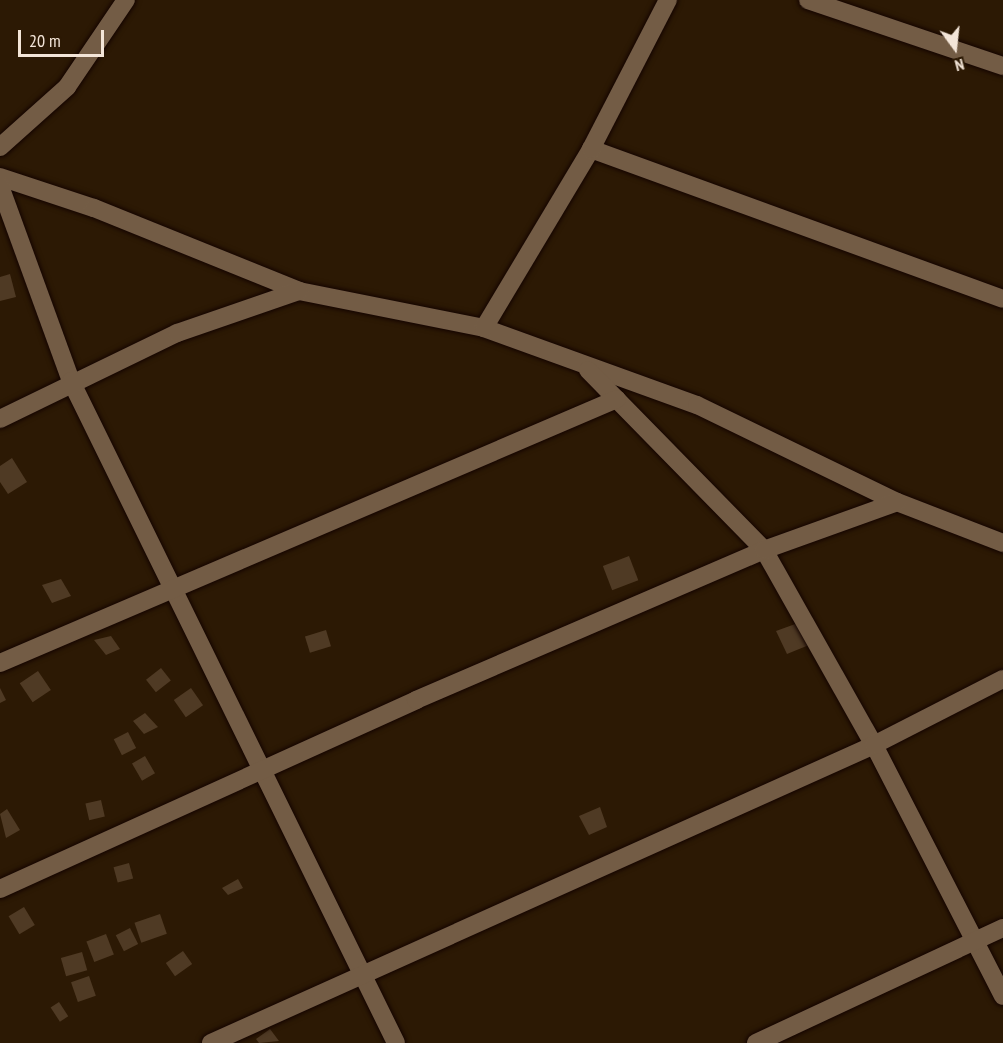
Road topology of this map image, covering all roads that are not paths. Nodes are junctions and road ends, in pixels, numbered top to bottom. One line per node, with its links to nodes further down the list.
1 (126, 0): 5 (street)
2 (668, 0): 6 (street)
3 (807, 0): 4 (street)
4 (1003, 66)
5 (0, 147)
6 (591, 148): 10 (street); 11 (street)
7 (0, 177): 9 (street)
8 (0, 186): 13 (street)
9 (299, 291): 11 (street); 13 (street)
10 (1003, 299)
11 (484, 328): 12 (street)
12 (585, 367): 14 (street); 16 (street)
13 (71, 381): 15 (street); 19 (street)
14 (617, 399): 18 (street); 19 (street)
15 (0, 419)
16 (897, 502): 17 (street); 18 (street)
17 (1003, 543)
18 (764, 550): 22 (street); 23 (street)
19 (170, 591): 20 (street); 23 (street)
20 (0, 663)
21 (1003, 679): 22 (street)
22 (874, 745): 26 (street); 27 (street)
23 (261, 768): 24 (street); 27 (street)
24 (0, 889)
25 (1003, 928): 26 (street)
26 (978, 940): 28 (street); 31 (street)
27 (360, 975): 29 (street); 30 (street)
28 (1003, 996)
29 (211, 1043)
30 (396, 1043)
31 (756, 1043)

